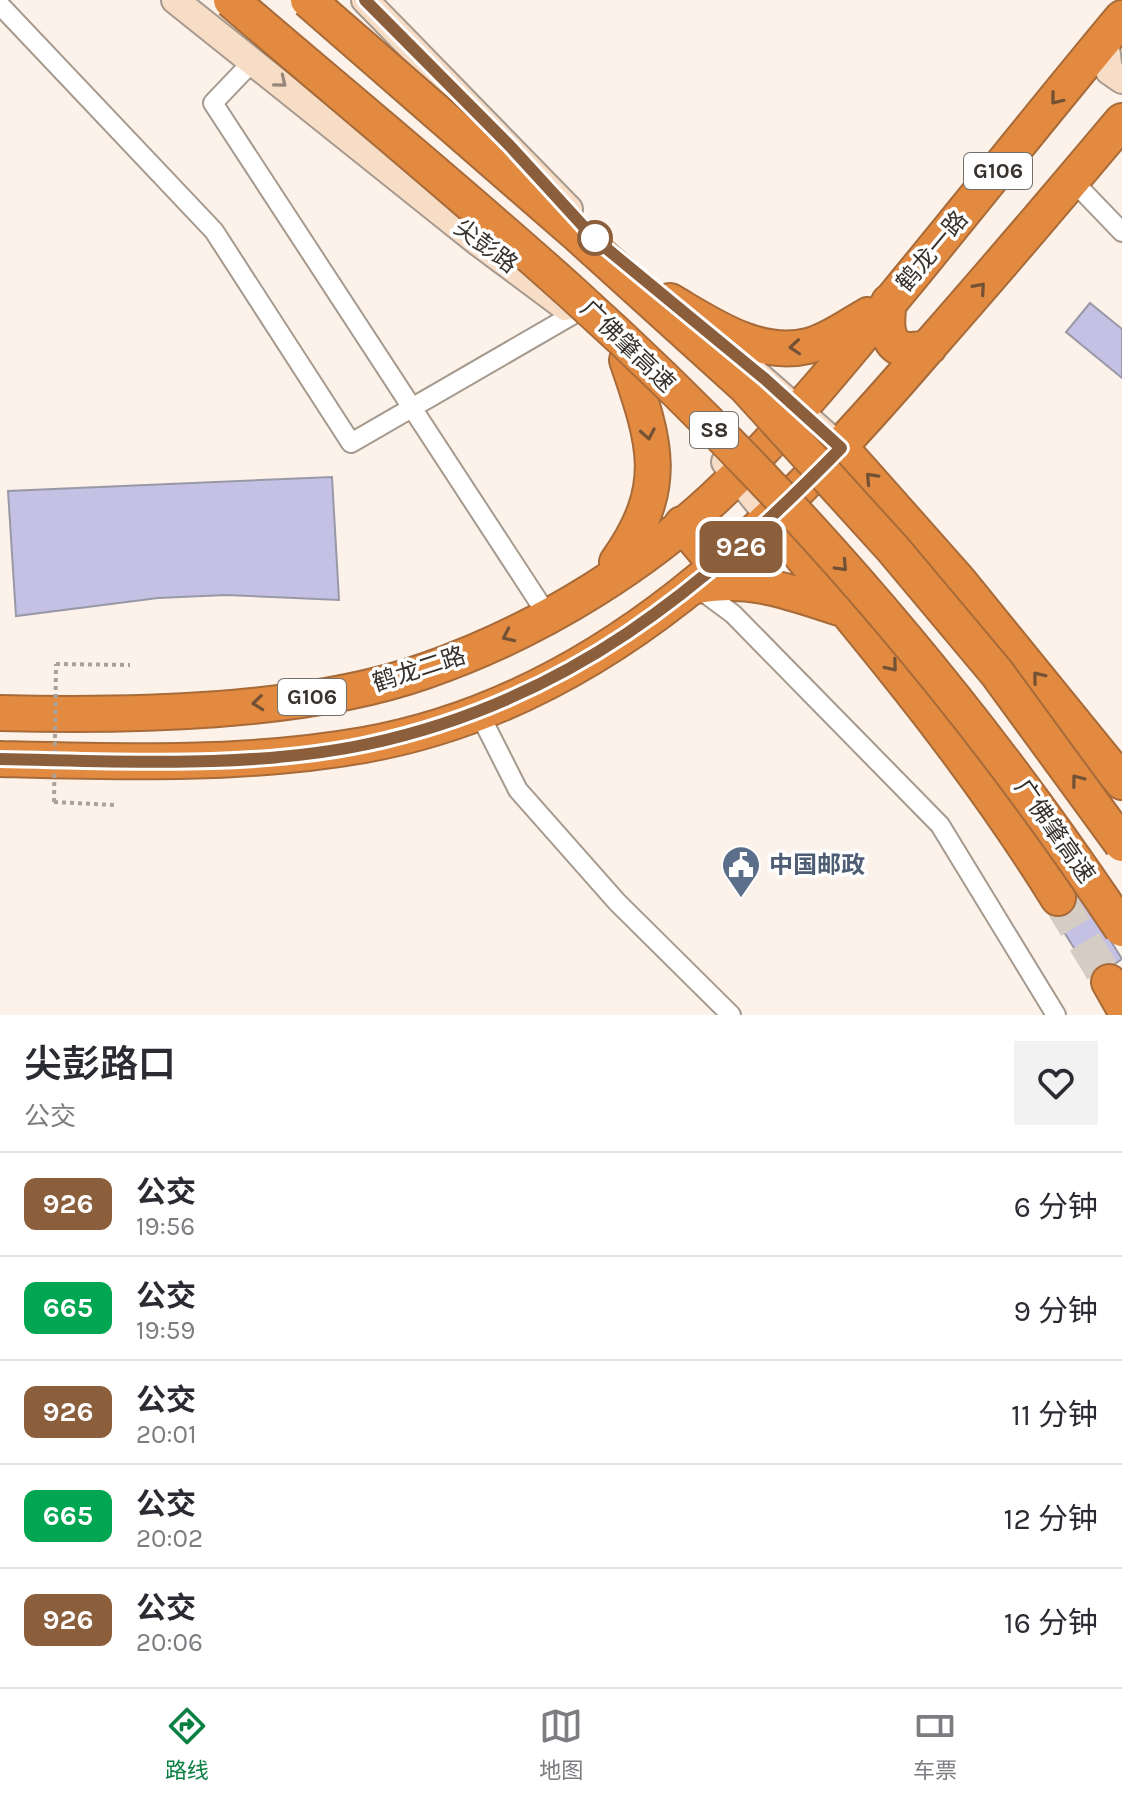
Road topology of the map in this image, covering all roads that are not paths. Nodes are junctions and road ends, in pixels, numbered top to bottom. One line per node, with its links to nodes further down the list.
1 (175, 0): 8 (main road, 尖彭路)
2 (230, 0): 16 (highway); 35 (highway, 广佛肇高速 / S8, one-way to 35, bridge)
3 (308, 0): 33 (highway, 广佛肇高速 / S8, one-way to 3, bridge)
4 (315, 0): 13 (highway)
5 (365, 0): 13 (main road)
6 (0, 5): 20 (street)
7 (1113, 28): 9 (main road); 15 (highway, 鹤龙一路 / G106, one-way to 15)
8 (254, 60): 16 (main road, 尖彭路, one-way to 16); 20 (street)
9 (1122, 80)
10 (1122, 121): 11 (highway, G106)
11 (1072, 180): 12 (street); 17 (highway, G106, one-way to 11)
12 (1122, 232)
13 (595, 239): 14 (main road)
14 (670, 301): 15 (highway, one-way to 14); 19 (main road)
15 (889, 302): 17 (highway); 19 (highway, 鹤龙一路 / G106)
16 (564, 306): 18 (main road, 尖彭路); 20 (street)
17 (929, 347): 21 (highway, G106)
18 (627, 360): 22 (main road, 尖彭路); 26 (highway, one-way to 26)
19 (800, 409): 21 (main road); 22 (highway, G106)
20 (413, 410): 28 (street)
21 (841, 448): 23 (highway, G106); 32 (highway, one-way to 21)
22 (737, 477): 23 (main road, 尖彭路); 24 (highway, 鹤龙二路 / G106)
23 (771, 519): 25 (highway, G106); 27 (highway)
24 (682, 524): 25 (highway); 26 (highway, 鹤龙二路 / G106)
25 (707, 576): 27 (highway); 29 (highway, G106); 37 (street)
26 (601, 585): 28 (highway, 鹤龙二路 / G106)
27 (846, 610): 34 (highway, one-way to 34)
28 (548, 616): 30 (highway, 鹤龙二路 / G106, one-way to 30)
29 (478, 711): 31 (highway, G106); 36 (street)
30 (0, 713)
31 (0, 759)
32 (1122, 782)
33 (1122, 844)
34 (1058, 898)
35 (1122, 929)
36 (731, 1015)
37 (1056, 1015)

